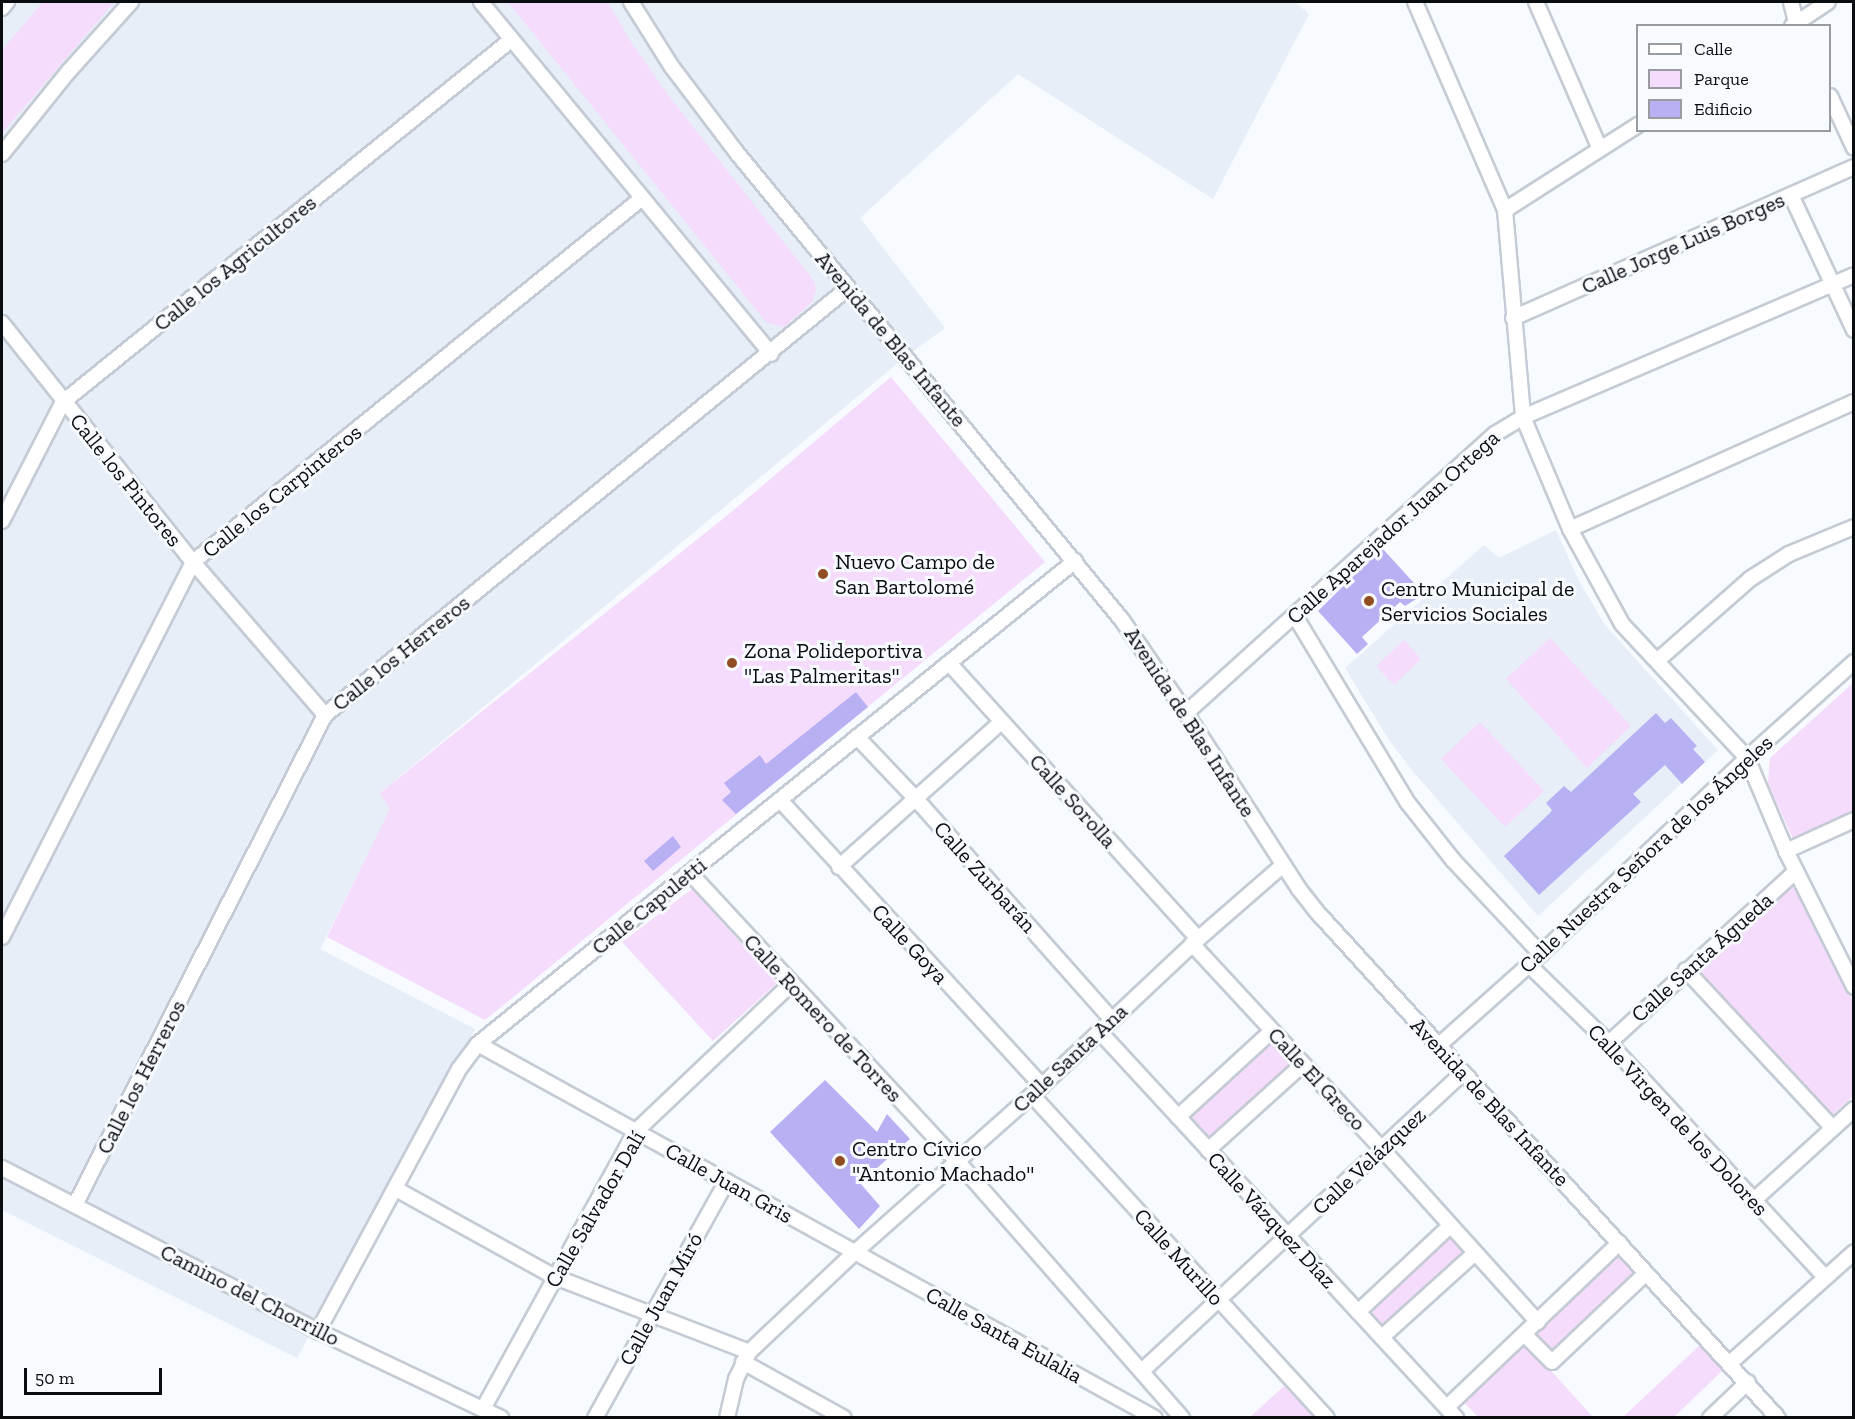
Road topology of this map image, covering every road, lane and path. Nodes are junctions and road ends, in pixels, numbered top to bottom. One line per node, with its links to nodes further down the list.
1 (8, 2): 9 (street)
2 (131, 2): 17 (street)
3 (481, 2): 12 (street)
4 (631, 2): 24 (street, Avenida de Blas Infante)
5 (1415, 2): 21 (street)
6 (1536, 2): 16 (street)
7 (1791, 2): 10 (street)
8 (1828, 2): 11 (street)
9 (2, 9)
10 (1795, 24)
11 (1796, 24)
12 (511, 40): 20 (street); 29 (street, Calle los Agricultores)
13 (1831, 98): 15 (street)
14 (1636, 126): 16 (street)
15 (1854, 148)
16 (1600, 150): 21 (street)
17 (2, 154)
18 (1854, 167): 19 (street, Calle Jorge Luis Borges)
19 (1791, 195): 23 (street); 25 (street, Calle Jorge Luis Borges)
20 (641, 199): 28 (street); 36 (street, Calle los Carpinteros)
21 (1505, 210): 25 (street)
22 (1854, 275): 23 (street, Calle Aparejador Juan Ortega)
23 (1832, 285): 27 (street); 31 (street, Calle Aparejador Juan Ortega)
24 (847, 289): 28 (street, Calle los Herreros); 35 (street, Avenida de Blas Infante)
25 (1513, 318): 31 (street)
26 (2, 323): 29 (street, Calle los Pintores)
27 (1854, 330)
28 (771, 354): 42 (street, Calle los Herreros)
29 (63, 402): 32 (street, Calle los Agricultores); 36 (street, Calle los Pintores)
30 (1854, 402): 34 (street)
31 (1523, 417): 34 (street); 37 (street, Calle Aparejador Juan Ortega)
32 (2, 521)
33 (1854, 526): 38 (street)
34 (1570, 529): 38 (street)
35 (1075, 561): 40 (street, Calle Capuletti); 41 (street, Avenida de Blas Infante)
36 (193, 562): 42 (street, Calle los Pintores); 54 (street, Calle los Carpinteros)
37 (1295, 616): 41 (street, Calle Aparejador Juan Ortega); 56 (street)
38 (1658, 660): 45 (street)
39 (1854, 662): 45 (street, Calle Nuestra Señora de los Ángeles)
40 (949, 663): 43 (street, Calle Sorolla); 44 (street, Calle Capuletti)
41 (1186, 713): 50 (street, Avenida de Blas Infante)
42 (325, 715): 81 (street, Calle los Herreros)
43 (1001, 722): 46 (street); 55 (street, Calle Sorolla)
44 (857, 737): 46 (street, Calle Zurbarán); 47 (street, Calle Capuletti)
45 (1747, 758): 49 (street); 56 (street, Calle Nuestra Señora de los Ángeles)
46 (916, 799): 51 (street); 61 (street, Calle Zurbarán)
47 (780, 800): 51 (street, Calle Goya); 53 (street, Calle Capuletti)
48 (1854, 820): 49 (street)
49 (1786, 850): 52 (street)
50 (1283, 865): 55 (street, Calle Santa Ana); 66 (street, Avenida de Blas Infante)
51 (839, 867): 69 (street, Calle Goya)
52 (1796, 871): 58 (street, Calle Santa Águeda); 60 (street)
53 (690, 873): 59 (street, Calle Romero de Torres); 65 (street, Calle Capuletti)
54 (2, 937)
55 (1195, 941): 61 (street, Calle Santa Ana); 63 (street, Calle El Greco)
56 (1541, 954): 57 (street, Calle Nuestra Señora de los Ángeles)
57 (1529, 965): 64 (street, Calle Virgen de los Dolores); 66 (street, Calle Nuestra Señora de los Ángeles)
58 (1686, 970): 64 (street, Calle Santa Águeda); 72 (street)
59 (791, 984): 73 (street, Calle Salvador Dalí); 76 (street, Calle Romero de Torres)
60 (1854, 987)
61 (1111, 1019): 62 (street, Calle Santa Ana)
62 (1099, 1030): 69 (street, Calle Santa Ana); 71 (street, Calle Vázquez Díaz)
63 (1272, 1031): 67 (street, Calle El Greco); 71 (street)
64 (1609, 1043): 80 (street, Calle Virgen de los Dolores)
65 (478, 1044): 73 (street, Calle Juan Gris); 79 (street, Calle Capuletti)
66 (1438, 1046): 68 (street, Avenida de Blas Infante)
67 (1302, 1065): 74 (street, Calle El Greco); 75 (street)
68 (1463, 1073): 74 (street, Calle Velázquez); 84 (street, Avenida de Blas Infante)
69 (1037, 1090): 76 (street, Calle Santa Ana); 91 (street, Calle Murillo)
70 (1854, 1109): 72 (street)
71 (1178, 1117): 75 (street, Calle Vázquez Díaz)
72 (1833, 1128): 80 (street)
73 (636, 1131): 78 (street, Calle Juan Gris); 89 (street, Calle Salvador Dalí)
74 (1382, 1149): 82 (street, Calle El Greco); 83 (street, Calle Velázquez)
75 (1208, 1150): 83 (street, Calle Vázquez Díaz)
76 (958, 1162): 86 (street, Calle Santa Ana); 100 (street, Calle Romero de Torres)
77 (2, 1168): 81 (street, Camino del Chorrillo)
78 (727, 1181): 86 (street, Calle Juan Gris); 93 (street, Calle Juan Miró)
79 (396, 1189): 89 (street); 95 (street, Calle Capuletti)
80 (1753, 1201): 90 (street, Calle Virgen de los Dolores)
81 (75, 1205): 95 (street, Camino del Chorrillo)
82 (1450, 1226): 87 (street, Calle El Greco); 92 (street)
83 (1287, 1236): 91 (street, Calle Velázquez); 92 (street, Calle Vázquez Díaz)
84 (1619, 1243): 88 (street, Avenida de Blas Infante); 94 (street)
85 (1854, 1252): 90 (street)
86 (854, 1253): 98 (street, Calle Santa Ana); 108 (street, Calle Santa Eulalia)
87 (1475, 1253): 94 (street, Calle El Greco); 97 (street)
88 (1646, 1273): 96 (street); 99 (street, Avenida de Blas Infante)
89 (555, 1278): 93 (street); 102 (street, Calle Salvador Dalí)
90 (1824, 1278): 99 (street)
91 (1218, 1301): 100 (street, Calle Velázquez); 110 (street, Calle Murillo)
92 (1358, 1312): 97 (street, Calle Vázquez Díaz)
93 (652, 1313): 98 (street); 105 (street, Calle Juan Miró)
94 (1538, 1322): 96 (street)
95 (318, 1331): 102 (street, Camino del Chorrillo)
96 (1525, 1335): 103 (street)
97 (1382, 1337): 103 (street, Calle Vázquez Díaz)
98 (746, 1357): 106 (street); 107 (street)
99 (1730, 1363): 101 (street, Avenida de Blas Infante)
100 (1143, 1370): 109 (street, Calle Romero de Torres)
101 (1748, 1382): 111 (street); 112 (street, Avenida de Blas Infante)
102 (483, 1409): 104 (street, Camino del Chorrillo)
103 (1452, 1412)
104 (501, 1418)
105 (595, 1418)
106 (727, 1418)
107 (844, 1418)
108 (1155, 1418)
109 (1182, 1418)
110 (1327, 1418)
111 (1710, 1418)
112 (1778, 1418)

